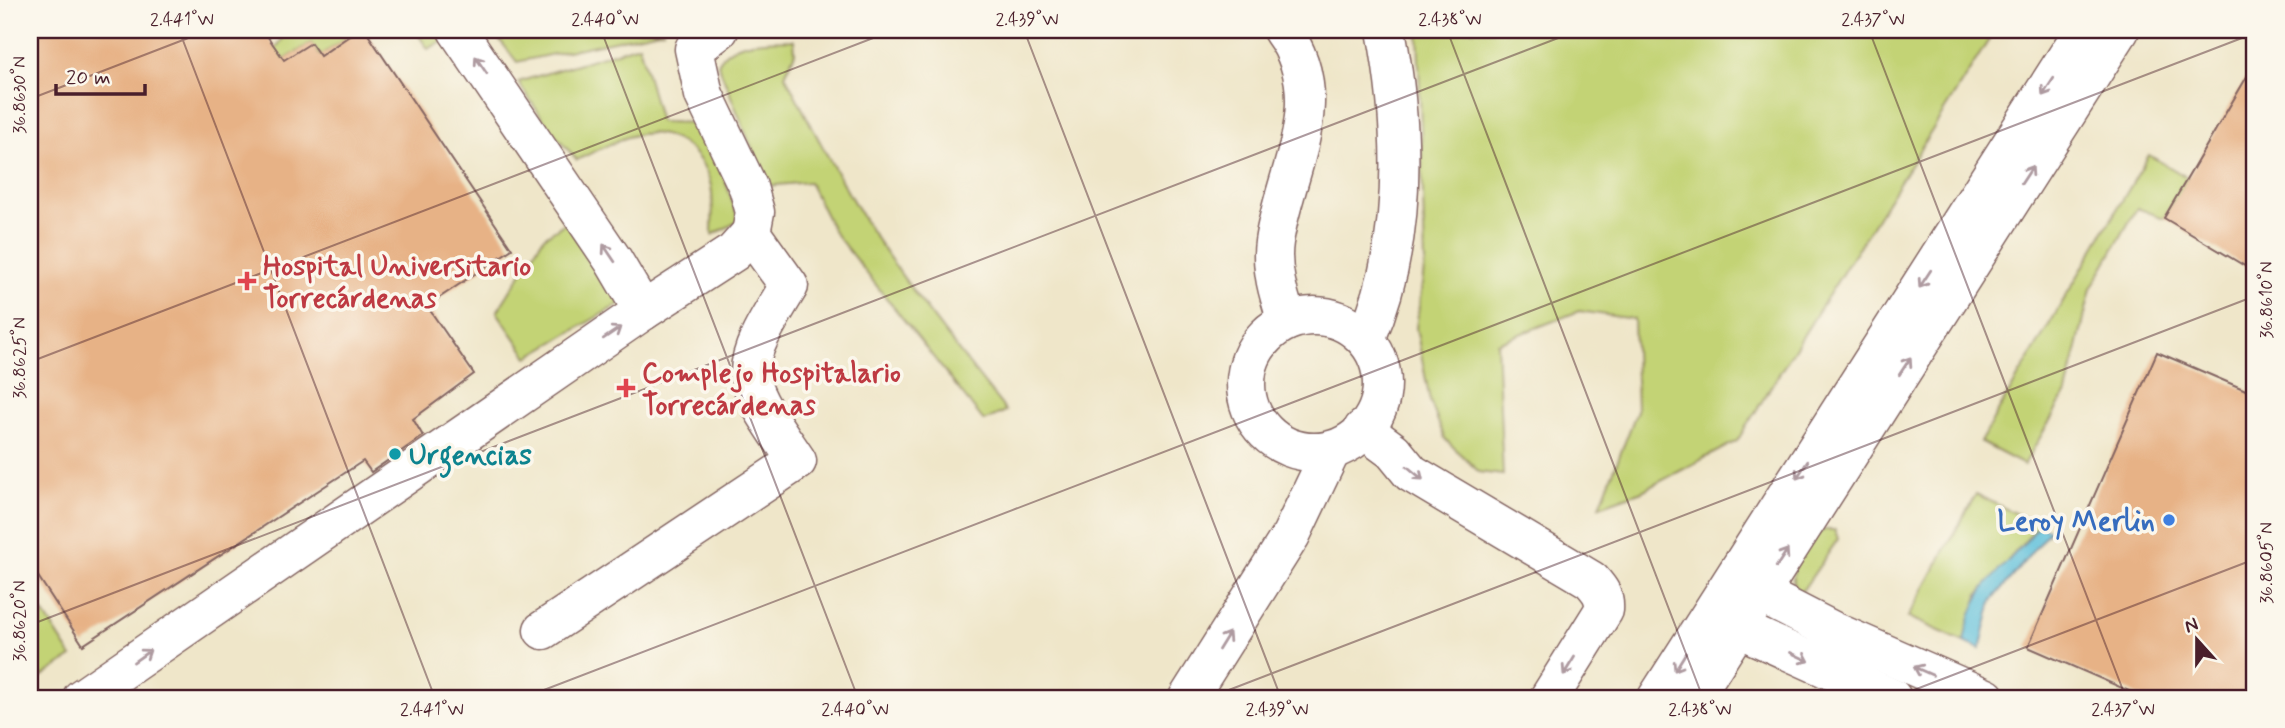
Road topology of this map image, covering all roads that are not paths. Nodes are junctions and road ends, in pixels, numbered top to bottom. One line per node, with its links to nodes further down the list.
1 (457, 30): 8 (street, one-way to 1)
2 (719, 30): 7 (street)
3 (1282, 30): 9 (street)
4 (1386, 30): 10 (street)
5 (2084, 30): 19 (street, one-way to 19)
6 (2120, 30): 13 (street, one-way to 6)
7 (751, 233): 8 (street); 15 (street)
8 (643, 311): 16 (street, one-way to 8)
9 (1287, 321): 10 (street); 12 (street)
10 (1366, 339): 11 (street)
11 (1363, 429): 12 (street); 18 (street, one-way to 18)
12 (1331, 451): 17 (street, one-way to 12)
13 (1759, 593): 14 (street); 22 (street, one-way to 13)
14 (1738, 628): 20 (street); 21 (street, one-way to 21)
15 (543, 630)
16 (85, 697)
17 (1188, 698)
18 (1549, 698)
19 (1657, 698)
20 (1693, 698)
21 (1892, 698)
22 (1986, 698)

